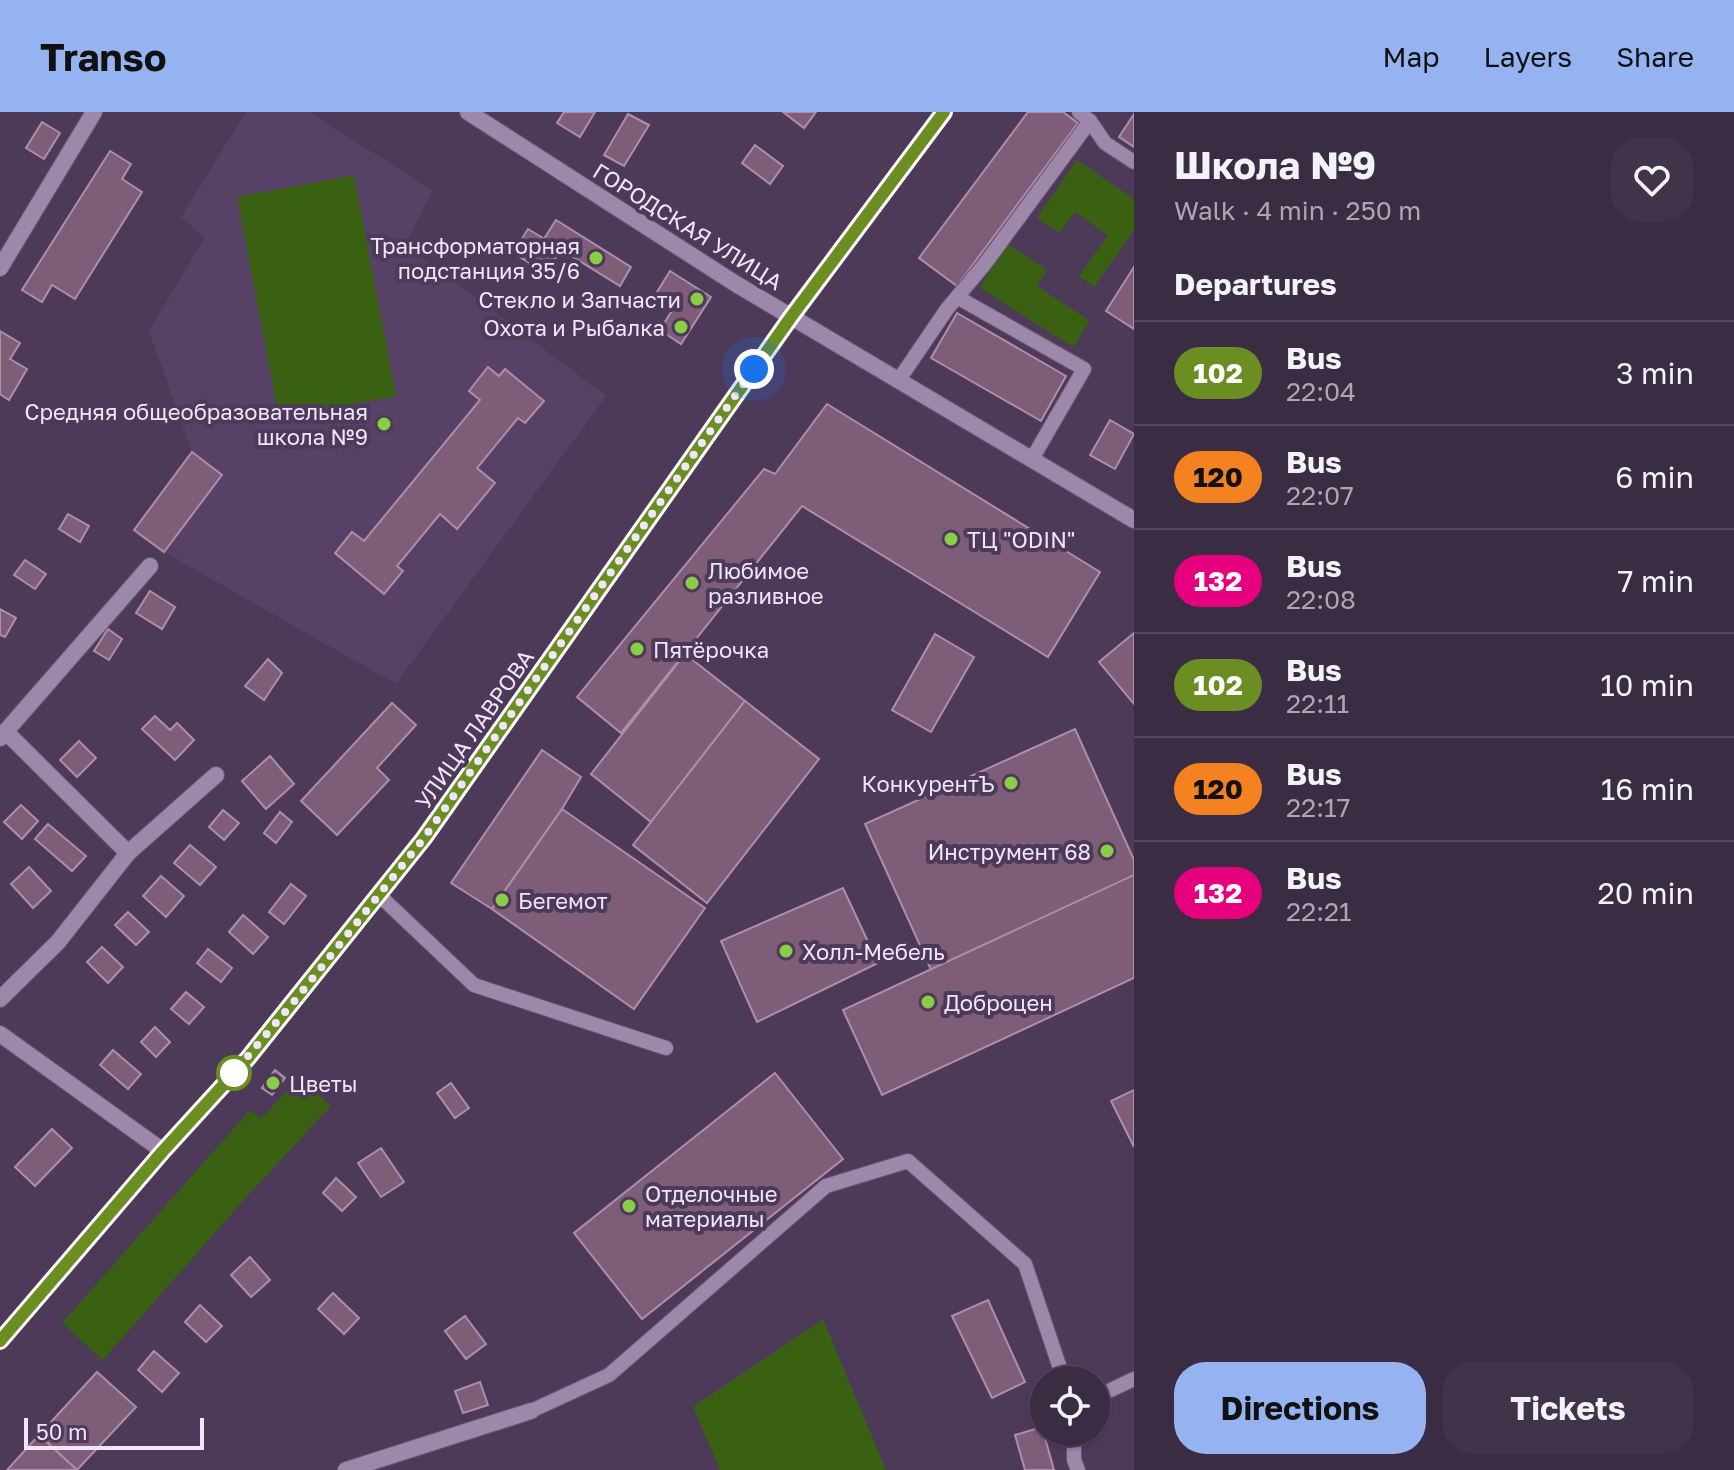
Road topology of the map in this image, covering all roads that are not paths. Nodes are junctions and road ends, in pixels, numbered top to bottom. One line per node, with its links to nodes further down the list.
1 (94, 112): 6 (street)
2 (468, 112): 8 (street, ГОРОДСКАЯ УЛИЦА)
3 (944, 112): 8 (main road, УЛИЦА ЛАВРОВА)
4 (1084, 116): 5 (lane); 7 (lane)
5 (1134, 162)
6 (0, 268)
7 (957, 297): 9 (lane); 10 (lane)
8 (791, 317): 9 (street, ГОРОДСКАЯ УЛИЦА); 16 (main road, УЛИЦА ЛАВРОВА)
9 (898, 381): 10 (street, ГОРОДСКАЯ УЛИЦА)
10 (1032, 459): 11 (street, ГОРОДСКАЯ УЛИЦА)
11 (1134, 520)
12 (150, 566): 13 (street)
13 (3, 735): 15 (street)
14 (216, 775): 15 (street)
15 (128, 853): 17 (street)
16 (379, 895): 19 (lane); 20 (main road, УЛИЦА ЛАВРОВА)
17 (0, 999)
18 (0, 1034): 20 (street)
19 (666, 1048)
20 (163, 1151): 21 (main road, УЛИЦА ЛАВРОВА)
21 (0, 1341)
22 (1059, 1366): 25 (lane)
23 (1134, 1379): 24 (lane)
24 (1110, 1390)
25 (531, 1411): 27 (street)
26 (1074, 1446): 28 (lane)
27 (346, 1470)
28 (1078, 1470)

